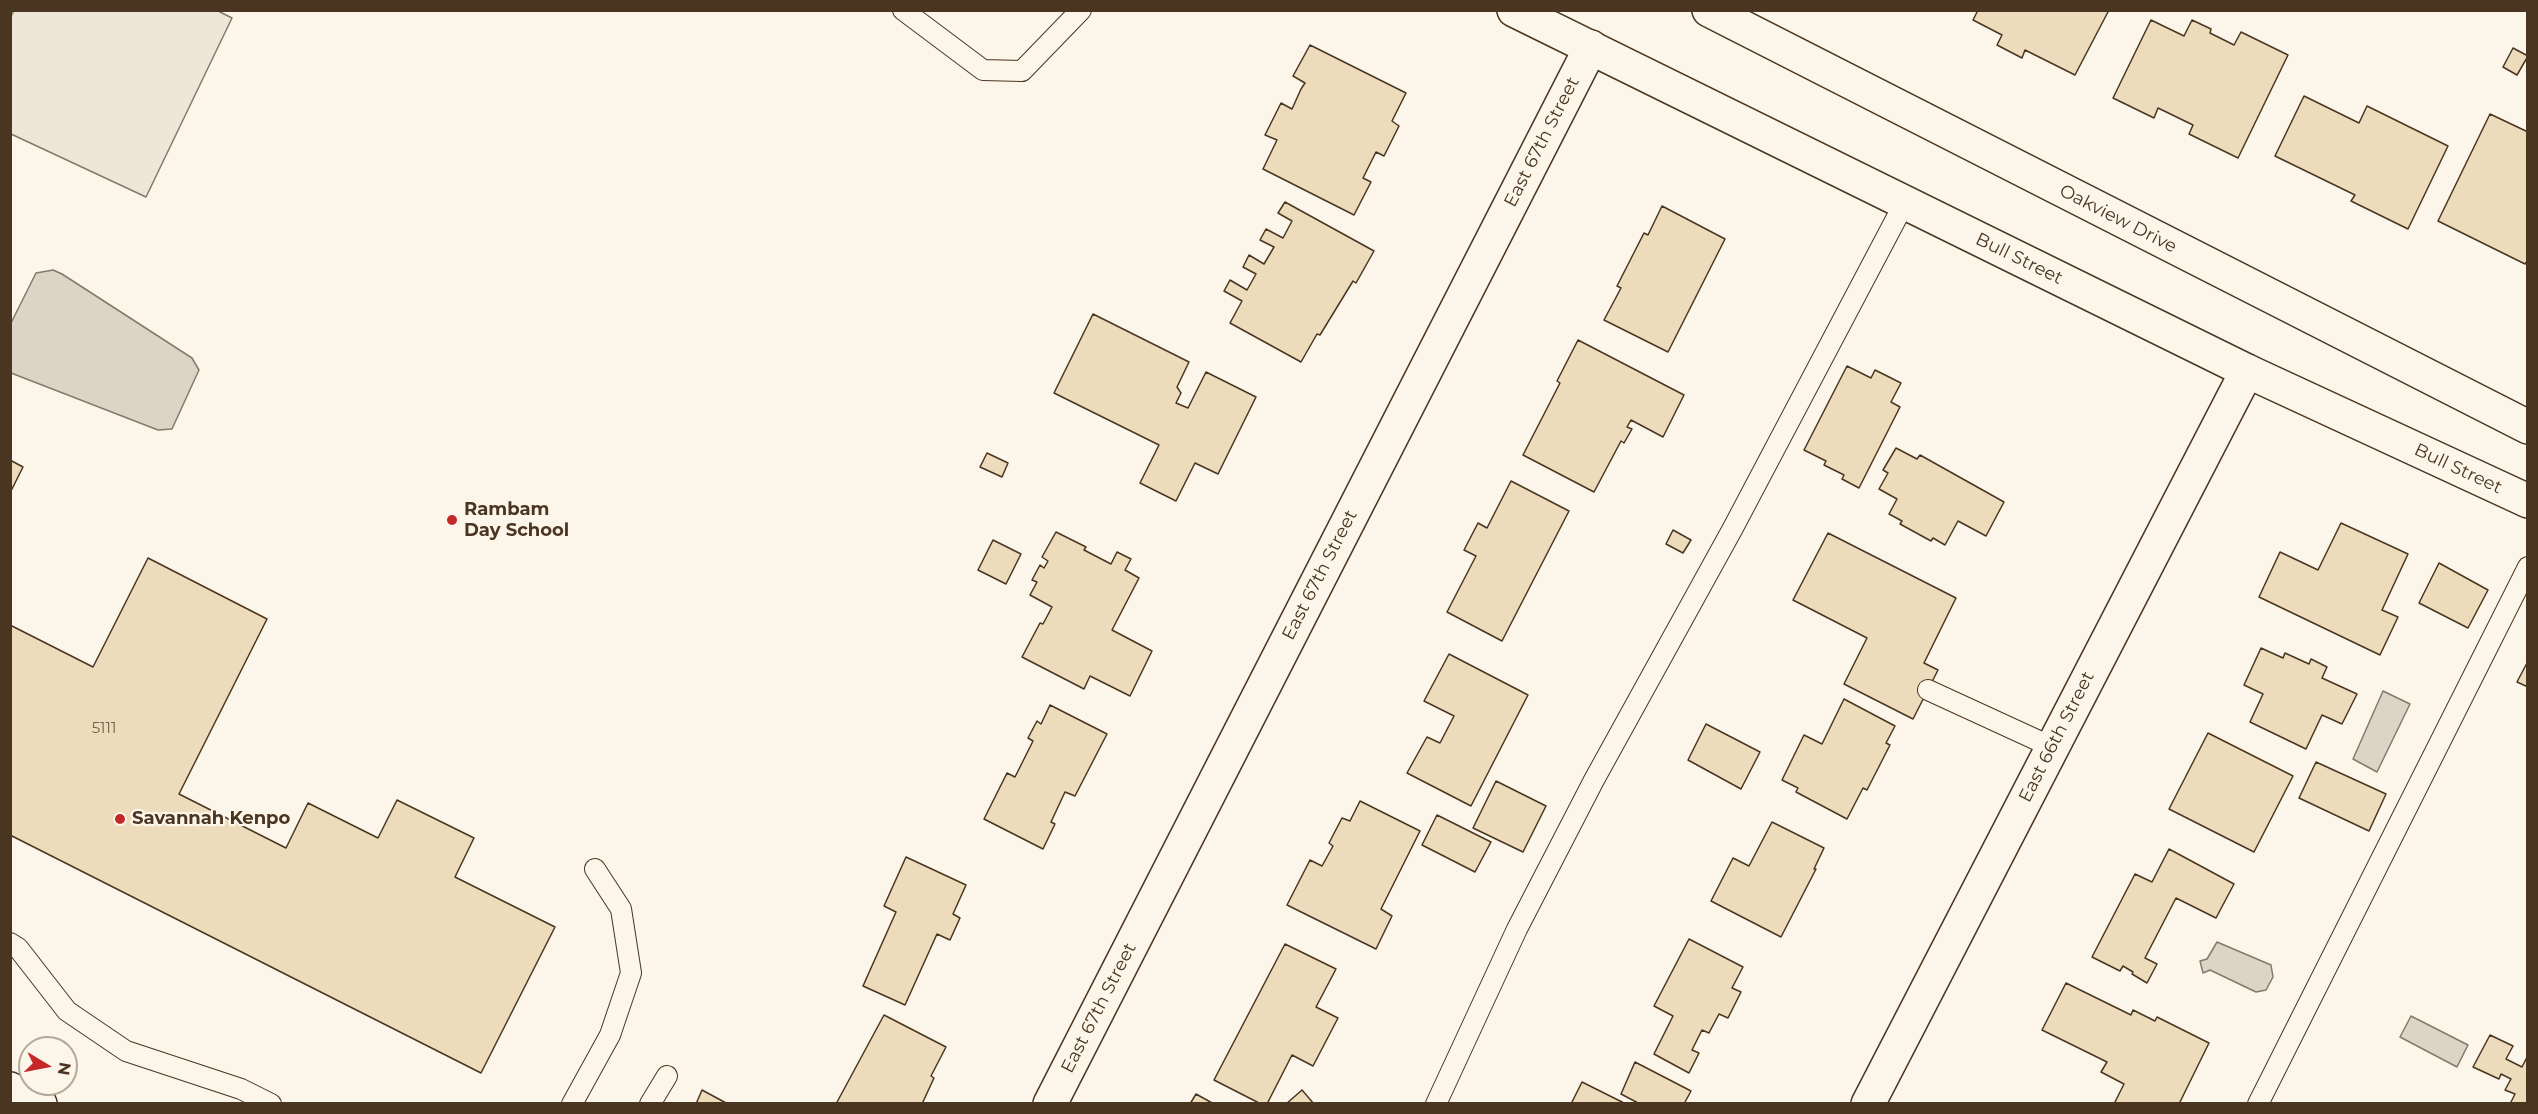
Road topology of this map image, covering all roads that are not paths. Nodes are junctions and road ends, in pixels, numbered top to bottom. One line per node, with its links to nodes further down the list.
1 (903, 10): 2 (lane)
2 (1081, 10)
3 (1514, 10): 5 (street, Bull Street)
4 (1709, 10): 8 (street, Oakview Drive)
5 (1591, 46): 6 (street, Bull Street); 21 (street, East 67th Street)
6 (1905, 202): 7 (street, Bull Street); 22 (lane)
7 (2247, 371): 9 (street, Bull Street); 12 (street, East 66th Street)
8 (2528, 426)
9 (2528, 501)
10 (2528, 567): 24 (lane)
11 (1928, 690): 12 (lane)
12 (2052, 747): 23 (street, East 66th Street)
13 (595, 869): 19 (lane)
14 (10, 943): 18 (lane)
15 (668, 1076): 20 (lane)
16 (10, 1089): 17 (street)
17 (40, 1104)
18 (271, 1104)
19 (572, 1104)
20 (650, 1104)
21 (1050, 1104)
22 (1436, 1104)
23 (1868, 1104)
24 (2258, 1104)

